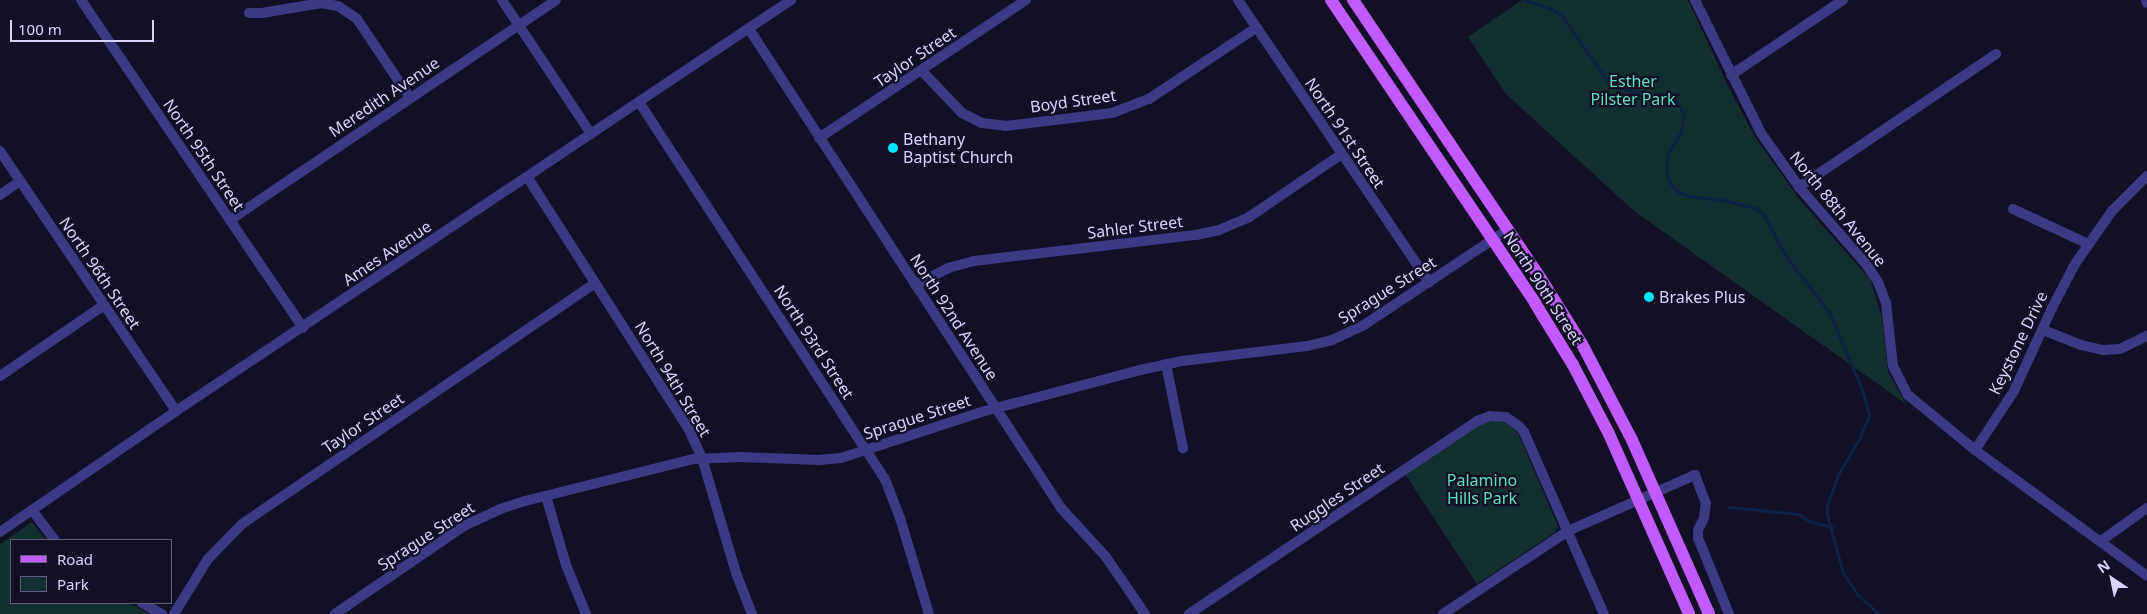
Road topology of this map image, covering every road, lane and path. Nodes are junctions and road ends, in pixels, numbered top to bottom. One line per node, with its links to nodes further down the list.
1 (81, 0): 30 (street, North 95th Street)
2 (502, 0): 12 (street)
3 (556, 0): 12 (street, Meredith Avenue)
4 (791, 0): 14 (street, Ames Avenue)
5 (1026, 0): 16 (street, Taylor Street)
6 (1238, 0): 13 (street, North 91st Street)
7 (1331, 0): 32 (main road, North 90th Street)
8 (1353, 0): 31 (main road, North 90th Street)
9 (1695, 0): 17 (street, North 88th Avenue)
10 (1843, 0): 17 (street)
11 (249, 13): 18 (street)
12 (518, 25): 18 (street, Meredith Avenue); 20 (street)
13 (1256, 28): 16 (street, Boyd Street); 23 (street, North 91st Street)
14 (749, 29): 19 (street, Ames Avenue); 21 (street, North 92nd Avenue)
15 (1996, 54): 27 (street)
16 (922, 70): 21 (street, Taylor Street)
17 (1731, 75): 27 (street, North 88th Avenue)
18 (410, 98): 30 (street, Meredith Avenue)
19 (639, 102): 20 (street, Ames Avenue); 46 (street, North 93rd Street)
20 (591, 134): 25 (street, Ames Avenue)
21 (819, 138): 36 (street, North 92nd Avenue)
22 (0, 151): 26 (street, North 96th Street)
23 (1342, 154): 34 (street, North 91st Street); 36 (street, Sahler Street)
24 (2147, 176): 33 (street, Keystone Drive)
25 (528, 178): 35 (street, North 94th Street); 38 (street, Ames Avenue)
26 (20, 181): 28 (street); 37 (street, North 96th Street)
27 (1799, 187): 47 (street, North 88th Avenue)
28 (0, 195)
29 (2013, 209): 33 (street)
30 (230, 220): 38 (street, North 95th Street)
31 (1507, 230): 32 (street, Sprague Street); 49 (main road, North 90th Street)
32 (1492, 239): 34 (street, Sprague Street); 51 (main road, North 90th Street)
33 (2088, 244): 39 (street, Keystone Drive)
34 (1429, 282): 41 (street, Sprague Street)
35 (594, 283): 48 (street, North 94th Street); 61 (street, Taylor Street)
36 (915, 285): 43 (street, North 92nd Avenue)
37 (104, 305): 42 (street); 44 (street, North 96th Street)
38 (303, 328): 44 (street, Ames Avenue)
39 (2043, 330): 40 (street); 47 (street, Keystone Drive)
40 (2147, 336)
41 (1166, 364): 43 (street, Sprague Street); 45 (street)
42 (0, 376)
43 (996, 409): 46 (street, Sprague Street); 66 (street, North 92nd Avenue)
44 (176, 411): 53 (street, Ames Avenue)
45 (1183, 448)
46 (866, 450): 48 (street, Sprague Street); 65 (street, North 93rd Street)
47 (1974, 450): 57 (street)
48 (702, 458): 50 (street, Sprague Street); 64 (street, North 94th Street)
49 (1655, 492): 51 (street); 71 (main road, North 90th Street); 72 (street)
50 (546, 496): 62 (street, Sprague Street); 63 (street)
51 (1638, 499): 55 (street); 70 (main road, North 90th Street)
52 (2147, 508): 57 (street)
53 (32, 510): 54 (street, Ames Avenue); 56 (street)
54 (0, 532)
55 (1568, 532): 67 (street, Ruggles Street); 68 (street); 69 (street)
56 (54, 539)
57 (2101, 541): 58 (street)
58 (2147, 576)
59 (144, 604): 60 (street)
60 (162, 614)
61 (174, 614)
62 (335, 614)
63 (586, 614)
64 (752, 614)
65 (929, 614)
66 (1145, 614)
67 (1189, 614)
68 (1443, 614)
69 (1604, 614)
70 (1690, 614)
71 (1709, 614)
72 (1729, 614)

